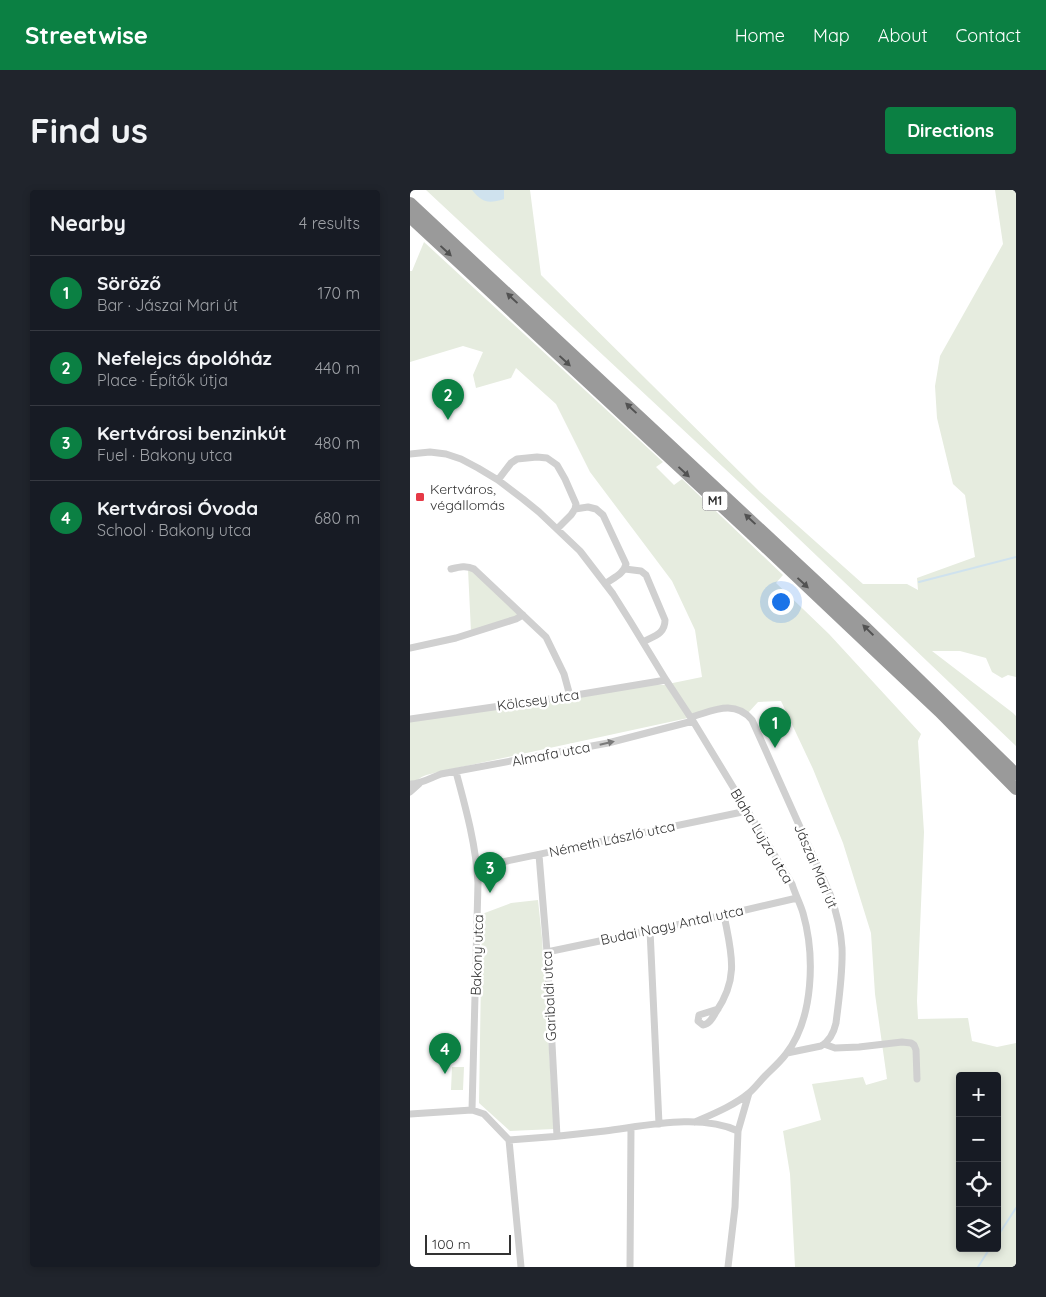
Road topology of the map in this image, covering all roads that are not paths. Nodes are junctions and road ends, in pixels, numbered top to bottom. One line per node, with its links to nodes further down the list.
1 (410, 203): 18 (highway, M1, one-way to 1)
2 (410, 217): 21 (highway, M1, one-way to 21)
3 (410, 454): 4 (street, Blaha Lujza utca)
4 (498, 480): 5 (street); 6 (street, Blaha Lujza utca)
5 (575, 510): 6 (street); 8 (street)
6 (557, 529): 9 (street, Blaha Lujza utca)
7 (451, 569): 10 (street)
8 (625, 569): 9 (street); 11 (street)
9 (605, 584): 11 (street, Blaha Lujza utca)
10 (523, 615): 12 (street); 14 (street)
11 (643, 642): 13 (street, Blaha Lujza utca)
12 (410, 648)
13 (666, 680): 14 (street, Kölcsey utca); 16 (street, Blaha Lujza utca)
14 (570, 696): 15 (street, Kölcsey utca)
15 (410, 719)
16 (692, 719): 17 (street, Almafa utca, one-way to 16); 23 (street, Blaha Lujza utca); 31 (street, Jászai Mari út)
17 (456, 772): 20 (street, Almafa utca); 25 (street, Bakony utca)
18 (1016, 774)
19 (410, 784): 20 (street, Almafa utca)
20 (419, 784): 22 (street)
21 (1016, 788)
22 (410, 792)
23 (746, 811): 24 (street, Németh László utca); 26 (street, Blaha Lujza utca)
24 (539, 855): 25 (street, Németh László utca); 29 (street, Garibaldi utca)
25 (478, 867): 35 (street, Bakony utca)
26 (797, 898): 27 (street, Budai Nagy Antal utca); 32 (street, Blaha Lujza utca)
27 (724, 914): 28 (street, Budai Nagy Antal utca); 30 (street)
28 (650, 930): 29 (street, Budai Nagy Antal utca); 38 (street)
29 (547, 952): 41 (street, Garibaldi utca)
30 (718, 1009)
31 (824, 1044): 32 (street); 33 (street)
32 (786, 1053): 34 (street, Blaha Lujza utca)
33 (917, 1079)
34 (749, 1093): 37 (street, Blaha Lujza utca); 40 (street)
35 (472, 1110): 36 (street); 42 (street)
36 (410, 1114)
37 (695, 1122): 38 (street, Blaha Lujza utca); 40 (street, Blaha Lujza utca)
38 (659, 1124): 39 (street, Blaha Lujza utca)
39 (632, 1128): 41 (street, Blaha Lujza utca); 44 (street)
40 (738, 1131): 45 (street)
41 (557, 1136): 42 (street, Blaha Lujza utca)
42 (509, 1140): 43 (street)
43 (521, 1267)
44 (630, 1267)
45 (728, 1267)

